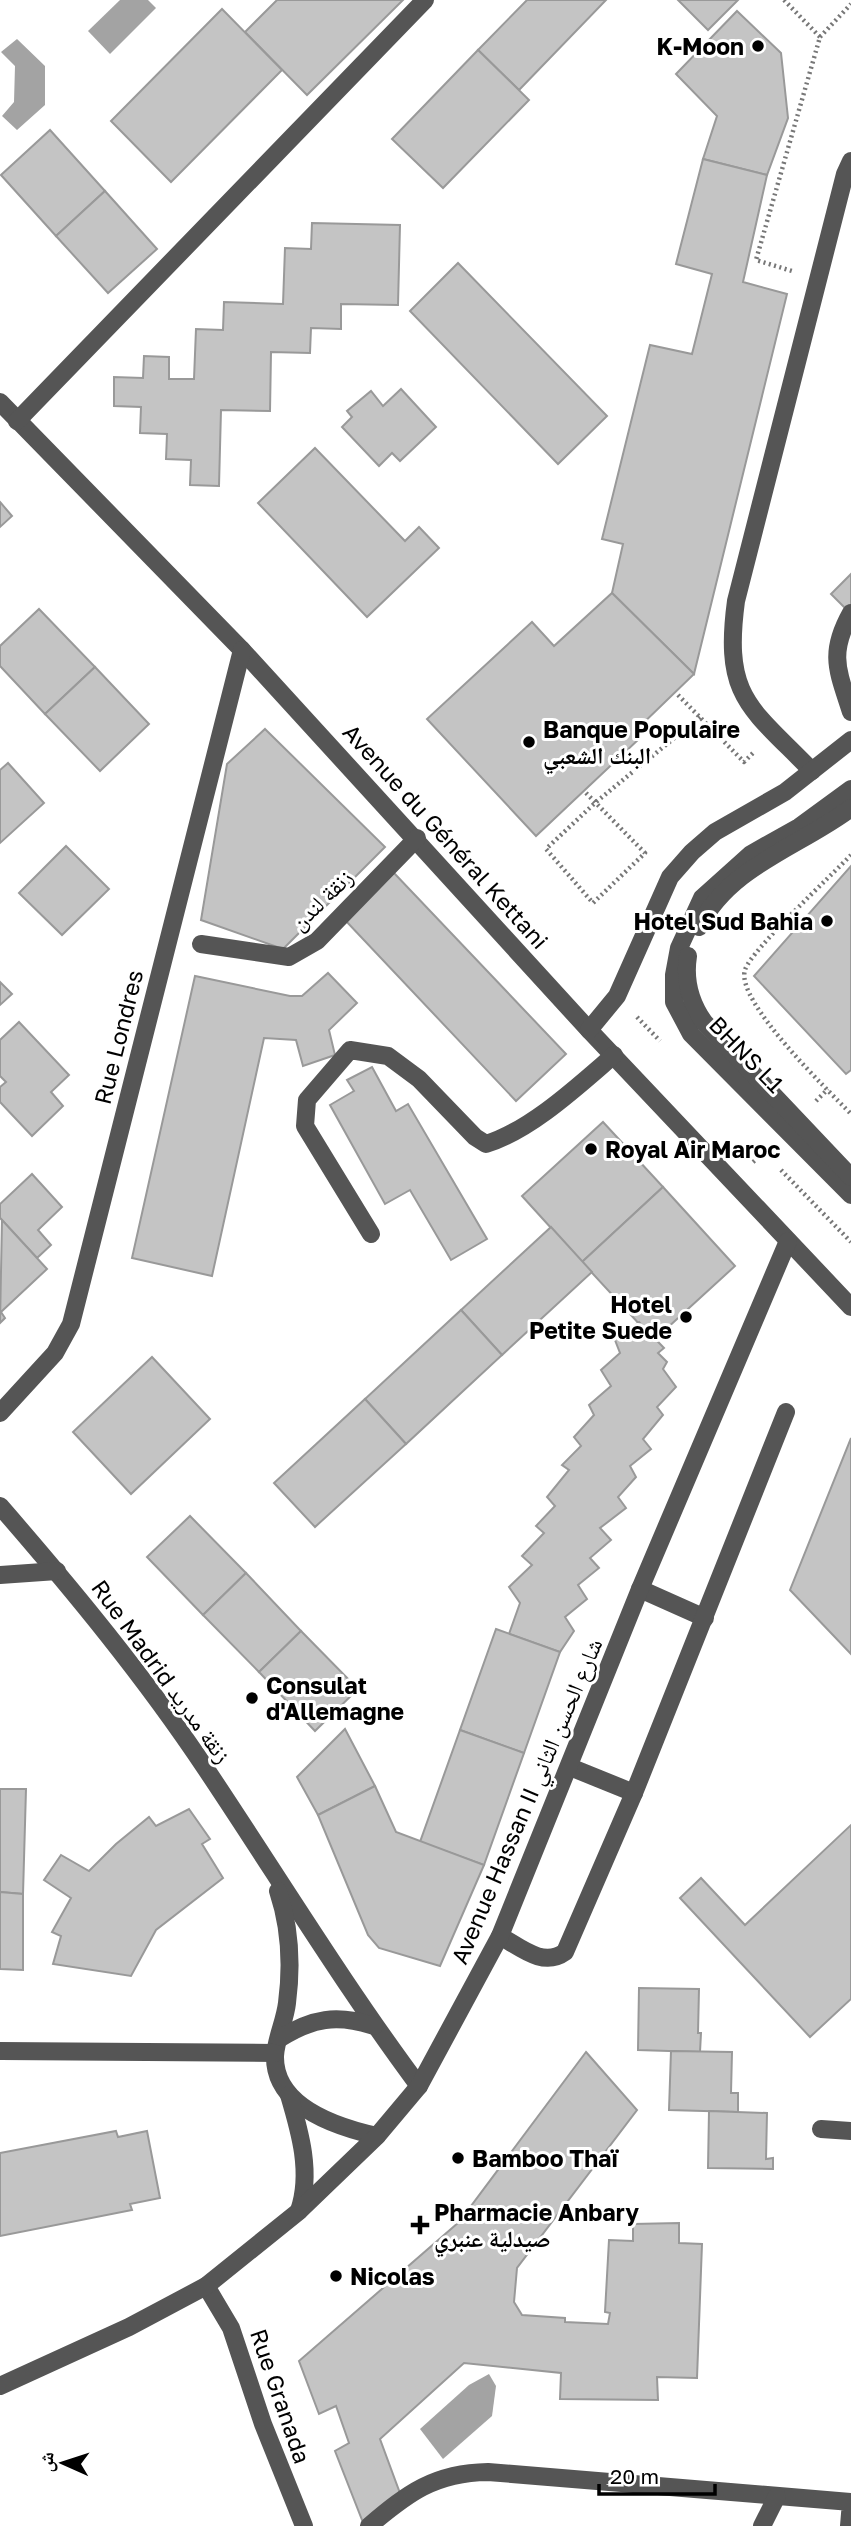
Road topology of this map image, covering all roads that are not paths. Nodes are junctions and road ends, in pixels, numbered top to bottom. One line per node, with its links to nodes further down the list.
1 (425, 0): 4 (street)
2 (851, 161): 9 (street)
3 (0, 402): 4 (street, Avenue du Général Kettani)
4 (17, 421): 6 (street, Avenue du Général Kettani)
5 (851, 613): 7 (street)
6 (242, 650): 12 (street, Avenue du Général Kettani); 22 (street, Rue Londres)
7 (851, 712)
8 (851, 740): 9 (street)
9 (813, 771): 14 (street)
10 (851, 789): 17 (street, BHNS L1)
11 (851, 808): 16 (street)
12 (416, 838): 13 (street, زنقة لندن); 14 (street, Avenue du Général Kettani)
13 (201, 944)
14 (589, 1030): 15 (street, Avenue du Général Kettani)
15 (614, 1055): 18 (street); 19 (street, Avenue du Général Kettani)
16 (851, 1177)
17 (851, 1195)
18 (371, 1234)
19 (788, 1241): 20 (street, Avenue du Général Kettani); 26 (street, Avenue Hassan II شارع الحسن الثاني)
20 (851, 1307)
21 (786, 1412): 27 (street)
22 (0, 1413)
23 (0, 1506): 24 (street, Rue Madrid زنقة مدريد)
24 (57, 1571): 25 (street); 30 (street, Rue Madrid زنقة مدريد)
25 (0, 1575)
26 (640, 1589): 27 (street); 28 (street, Avenue Hassan II شارع الحسن الثاني)
27 (705, 1618): 29 (street)
28 (570, 1767): 29 (street); 31 (street, Avenue Hassan II شارع الحسن الثاني)
29 (635, 1793): 31 (street)
30 (272, 1874): 32 (street, Rue Madrid زنقة مدريد); 33 (street, Rue Madrid زنقة مدريد)
31 (500, 1936): 35 (street, Avenue Hassan II شارع الحسن الثاني)
32 (374, 2026): 33 (street); 35 (street, Rue Madrid زنقة مدريد)
33 (277, 2046): 34 (street); 36 (street, Rue Madrid زنقة مدريد)
34 (0, 2052)
35 (419, 2086): 39 (street, Avenue Hassan II شارع الحسن الثاني)
36 (289, 2095): 39 (street); 40 (street, Rue Madrid زنقة مدريد)
37 (821, 2129): 38 (street)
38 (851, 2131)
39 (377, 2137): 40 (street, Avenue Hassan II شارع الحسن الثاني)
40 (298, 2212): 41 (street, Avenue Hassan II شارع الحسن الثاني)
41 (206, 2286): 42 (street, Avenue Hassan II شارع الحسن الثاني); 44 (street, Rue Granada)
42 (0, 2386)
43 (776, 2496): 45 (street); 46 (street); 47 (street)
44 (304, 2526)
45 (369, 2526)
46 (762, 2526)
47 (849, 2526)

